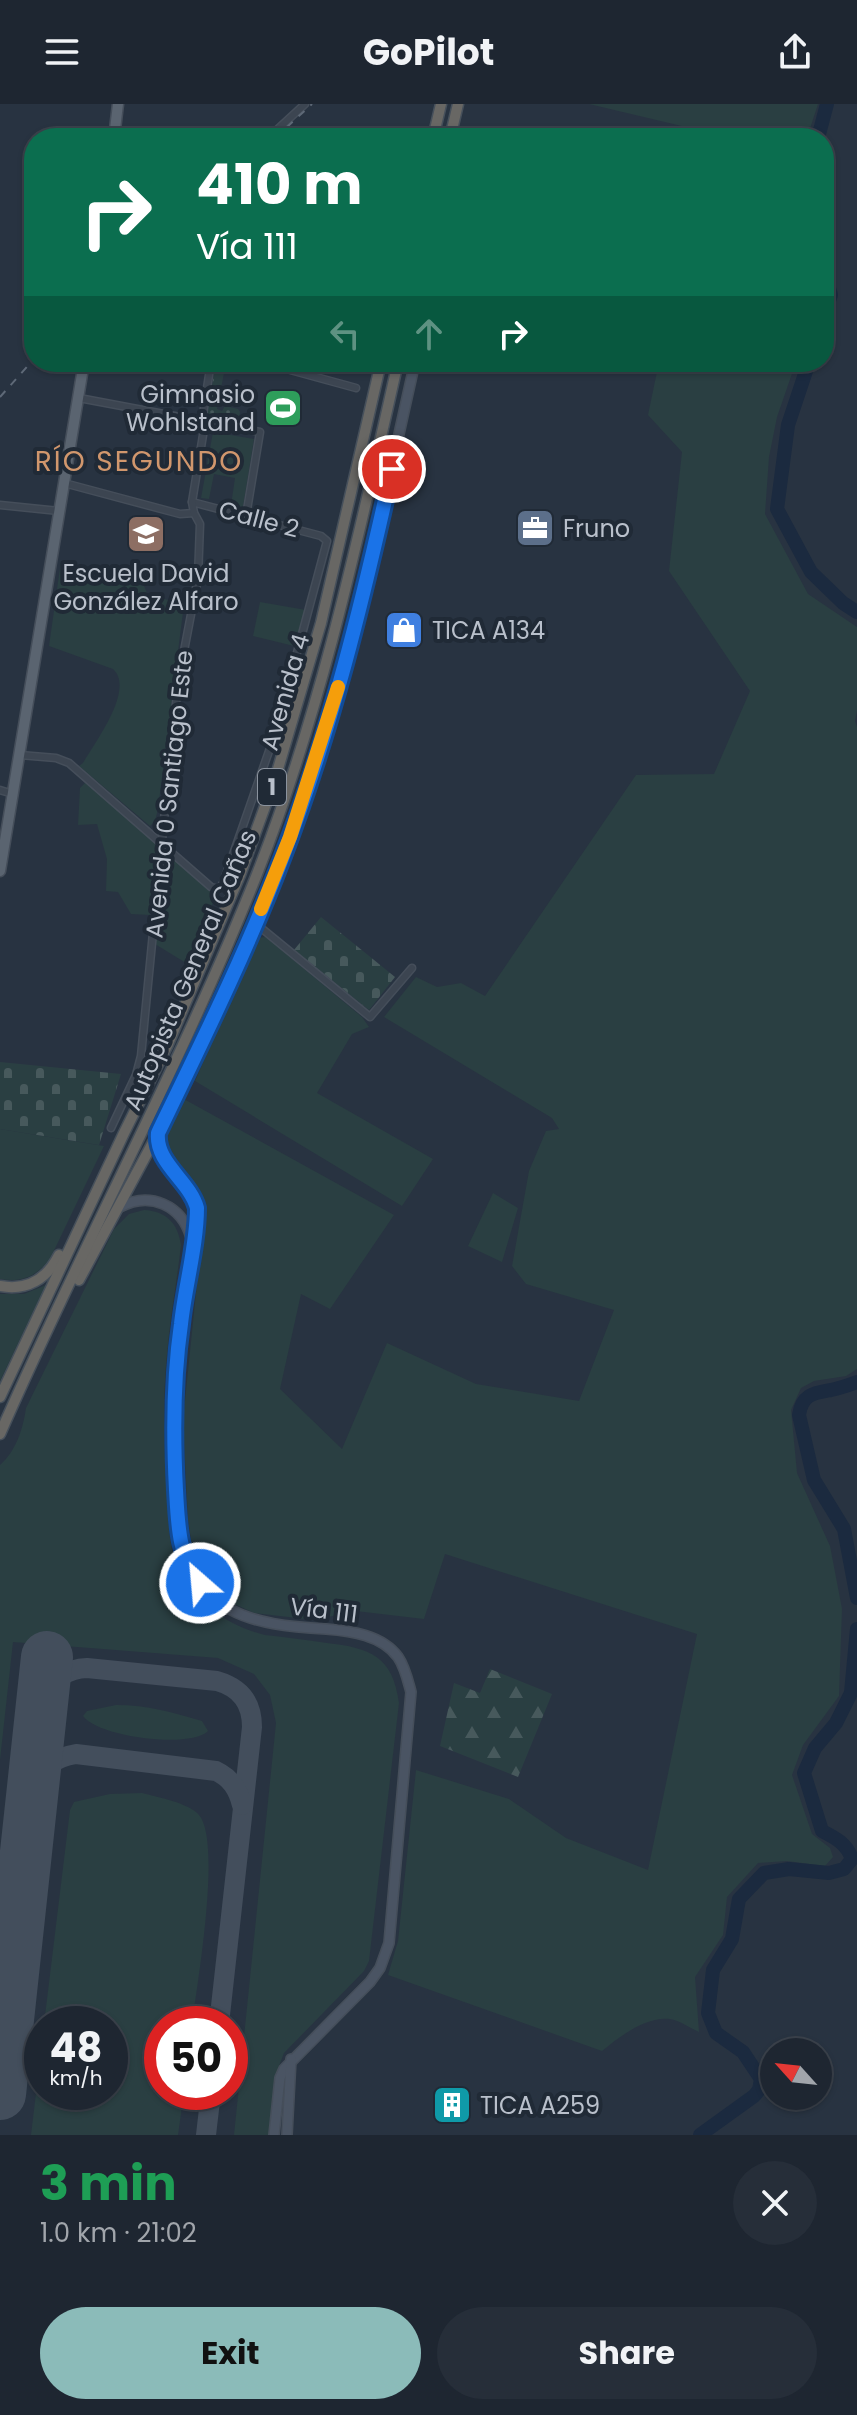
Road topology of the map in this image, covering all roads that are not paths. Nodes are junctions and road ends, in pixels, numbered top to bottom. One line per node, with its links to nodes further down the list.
1 (118, 104): 4 (main road)
2 (305, 104): 5 (street)
3 (441, 104): 6 (highway)
4 (115, 128)
5 (279, 128)
6 (435, 128)
7 (83, 372): 14 (main road)
8 (209, 372): 15 (street, Avenida 0 Santiago Este)
9 (298, 372): 13 (street)
10 (379, 372): 33 (highway, Autopista General Cañas / 1)
11 (396, 372): 17 (highway, Autopista General Cañas / 1)
12 (413, 372): 16 (main road)
13 (356, 388)
14 (79, 398): 15 (street); 18 (main road)
15 (202, 421): 19 (street, Avenida 0 Santiago Este); 23 (street)
16 (392, 469): 17 (highway); 30 (main road)
17 (371, 481): 38 (highway, Autopista General Cañas / 1)
18 (64, 483): 21 (main road); 22 (street, Calle 2)
19 (192, 502): 22 (street, Avenida 0 Santiago Este); 23 (street, Calle 2)
20 (0, 505): 21 (street)
21 (59, 511): 25 (main road)
22 (194, 513): 28 (street, Avenida 0 Santiago Este)
23 (246, 516): 24 (street, Calle 2)
24 (325, 538): 28 (street, Avenida 4)
25 (20, 755): 27 (main road); 28 (street)
26 (0, 790): 27 (street)
27 (13, 794): 29 (main road)
28 (160, 842): 32 (street, Avenida 0 Santiago Este)
29 (0, 871)
30 (255, 923): 31 (street); 34 (main road)
31 (412, 968)
32 (111, 1128)
33 (124, 1133): 37 (highway); 39 (highway, Autopista General Cañas / 1)
34 (158, 1133): 35 (highway); 36 (main road, Vía 111)
35 (120, 1207): 36 (main road); 38 (highway)
36 (192, 1246): 41 (main road, Vía 111)
37 (0, 1286)
38 (34, 1361): 40 (highway, Autopista General Cañas / 1)
39 (0, 1397)
40 (0, 1434)
41 (291, 2059): 42 (main road, Vía 111); 43 (main road)
42 (275, 2132)
43 (287, 2135)

